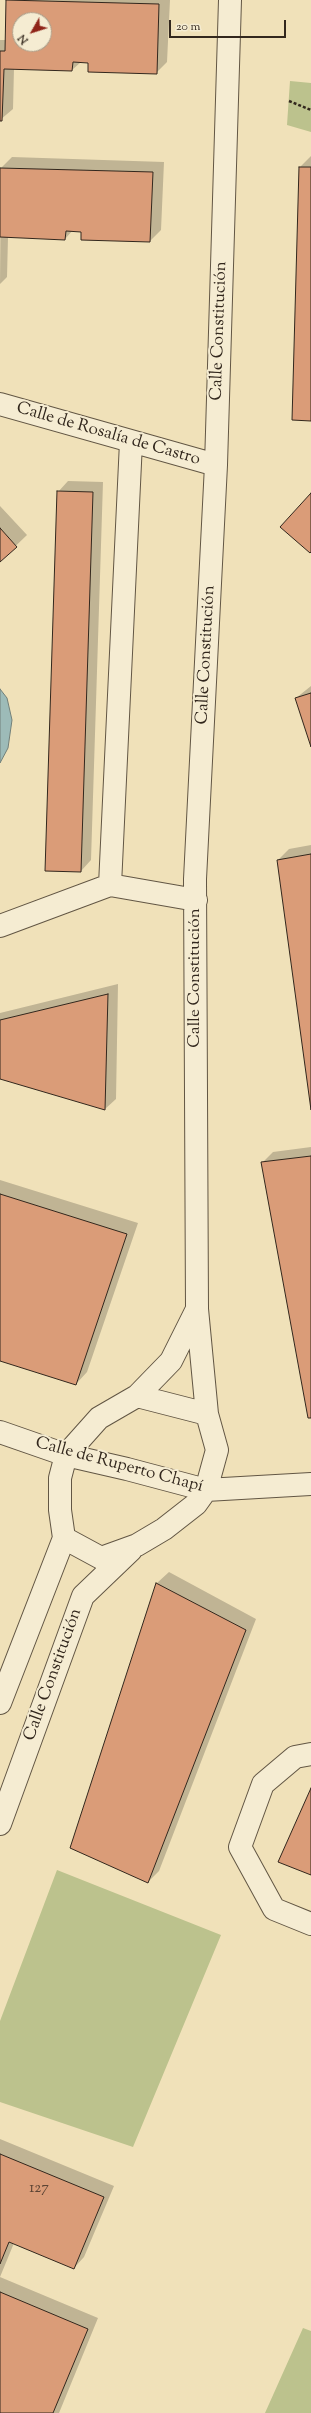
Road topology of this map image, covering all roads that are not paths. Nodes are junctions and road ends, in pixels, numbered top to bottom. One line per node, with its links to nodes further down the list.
1 (230, 0): 4 (street, Calle Constitución)
2 (0, 404): 3 (street, Calle de Rosalía de Castro)
3 (131, 442): 4 (street, Calle de Rosalía de Castro); 5 (street)
4 (216, 465): 6 (street, Calle Constitución)
5 (110, 885): 6 (street); 7 (street)
6 (196, 900): 8 (street, Calle Constitución)
7 (0, 926)
8 (197, 1309): 9 (street, Calle Constitución); 10 (street, Calle Constitución)
9 (137, 1396): 10 (street); 12 (street, Calle Constitución)
10 (207, 1414): 14 (street, Calle Constitución)
11 (0, 1432): 12 (street, Calle de Ruperto Chapí)
12 (66, 1455): 14 (street, Calle de Ruperto Chapí); 15 (street, Calle Constitución)
13 (311, 1484): 14 (street, Calle de Ruperto Chapí)
14 (206, 1490): 16 (street, Calle Constitución)
15 (64, 1538): 16 (street, Calle Constitución); 17 (street, Calle Constitución)
16 (137, 1545): 19 (street, Calle Constitución)
17 (0, 1703)
18 (311, 1754): 20 (street)
19 (0, 1824)
20 (311, 1924)

